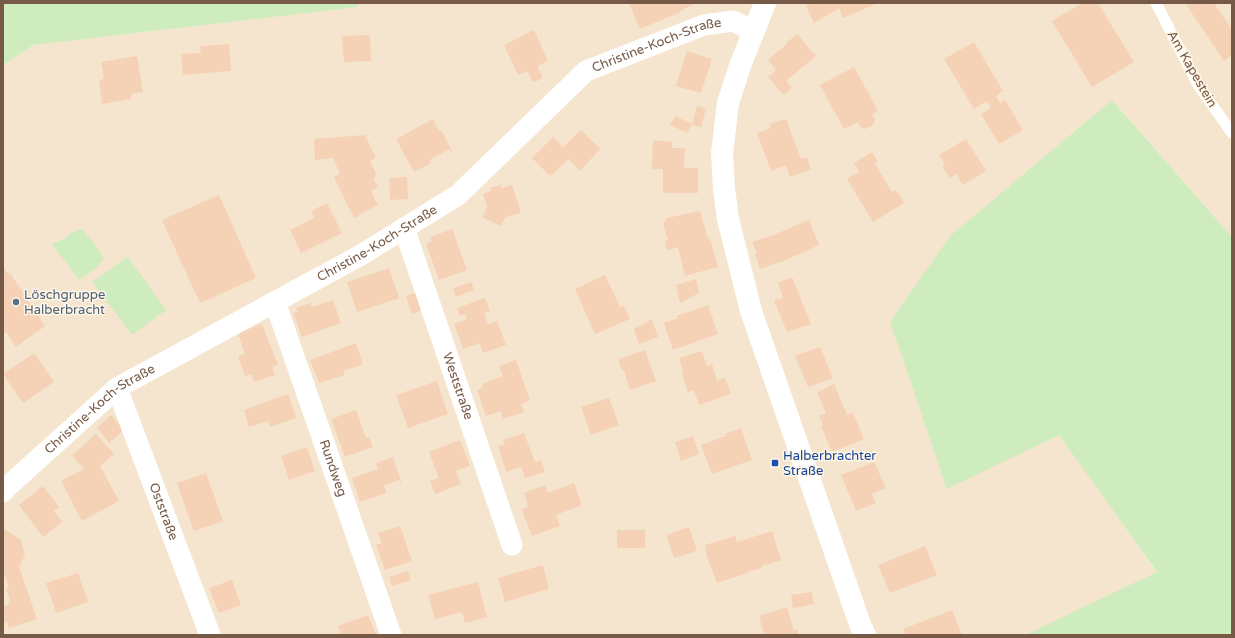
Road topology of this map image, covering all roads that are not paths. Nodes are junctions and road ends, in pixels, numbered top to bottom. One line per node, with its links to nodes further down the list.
1 (765, 3): 3 (main road)
2 (1156, 3): 4 (lane, Am Kapestein)
3 (754, 30): 5 (street, Christine-Koch-Straße); 12 (main road)
4 (1232, 133)
5 (404, 228): 6 (street, Christine-Koch-Straße); 9 (street, Weststraße)
6 (275, 302): 7 (street, Christine-Koch-Straße); 11 (street, Rundweg)
7 (117, 388): 8 (street, Christine-Koch-Straße); 10 (street, Oststraße)
8 (3, 492)
9 (512, 544)
10 (210, 635)
11 (391, 635)
12 (865, 635)

